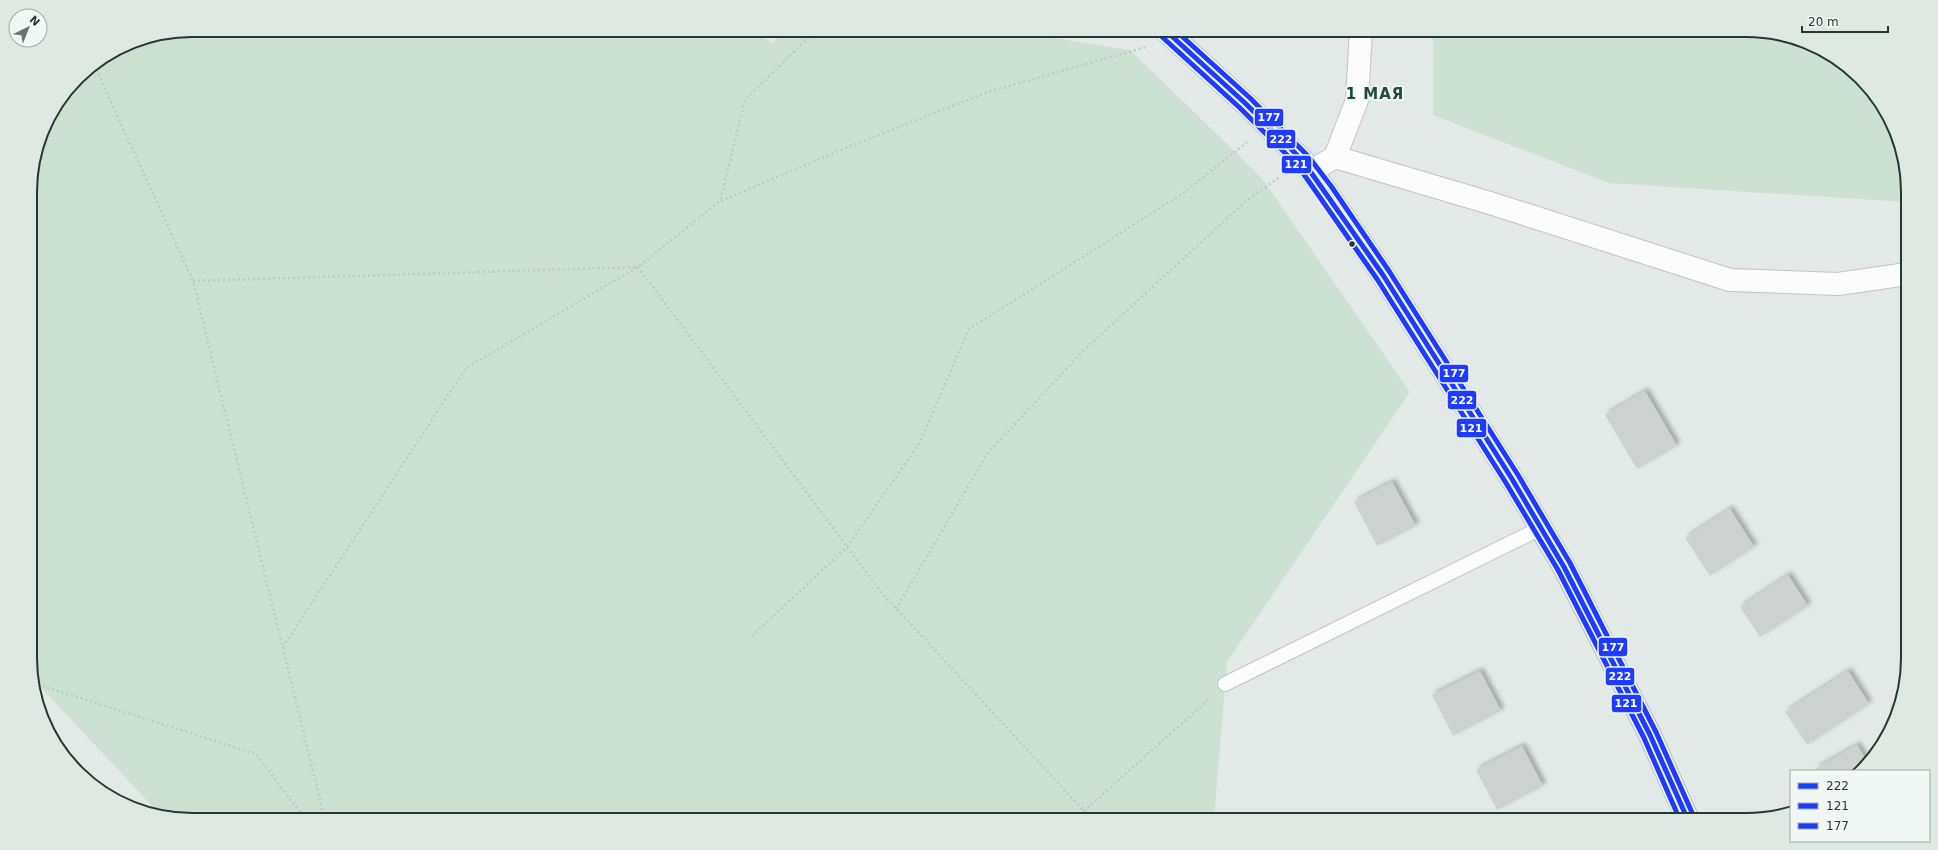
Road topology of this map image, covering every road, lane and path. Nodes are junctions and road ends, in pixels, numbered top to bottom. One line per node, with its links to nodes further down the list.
1 (809, 37): 9 (path)
2 (1161, 37): 9 (path)
3 (1173, 37): 6 (main road)
4 (1361, 37): 7 (street)
5 (96, 70): 12 (path)
6 (1268, 126): 8 (main road); 14 (path)
7 (1334, 157): 8 (street); 11 (street)
8 (1307, 166): 13 (main road); 15 (path)
9 (720, 201): 10 (path)
10 (638, 267): 12 (path); 14 (path); 17 (path)
11 (1901, 275)
12 (193, 281): 17 (path)
13 (1541, 528): 18 (lane); 23 (main road)
14 (847, 547): 15 (path); 16 (path)
15 (896, 609): 20 (path)
16 (752, 636)
17 (283, 647): 22 (path)
18 (1225, 684): 20 (path)
19 (39, 685): 21 (path)
20 (1084, 812)
21 (301, 813)
22 (323, 813)
23 (1685, 813)

